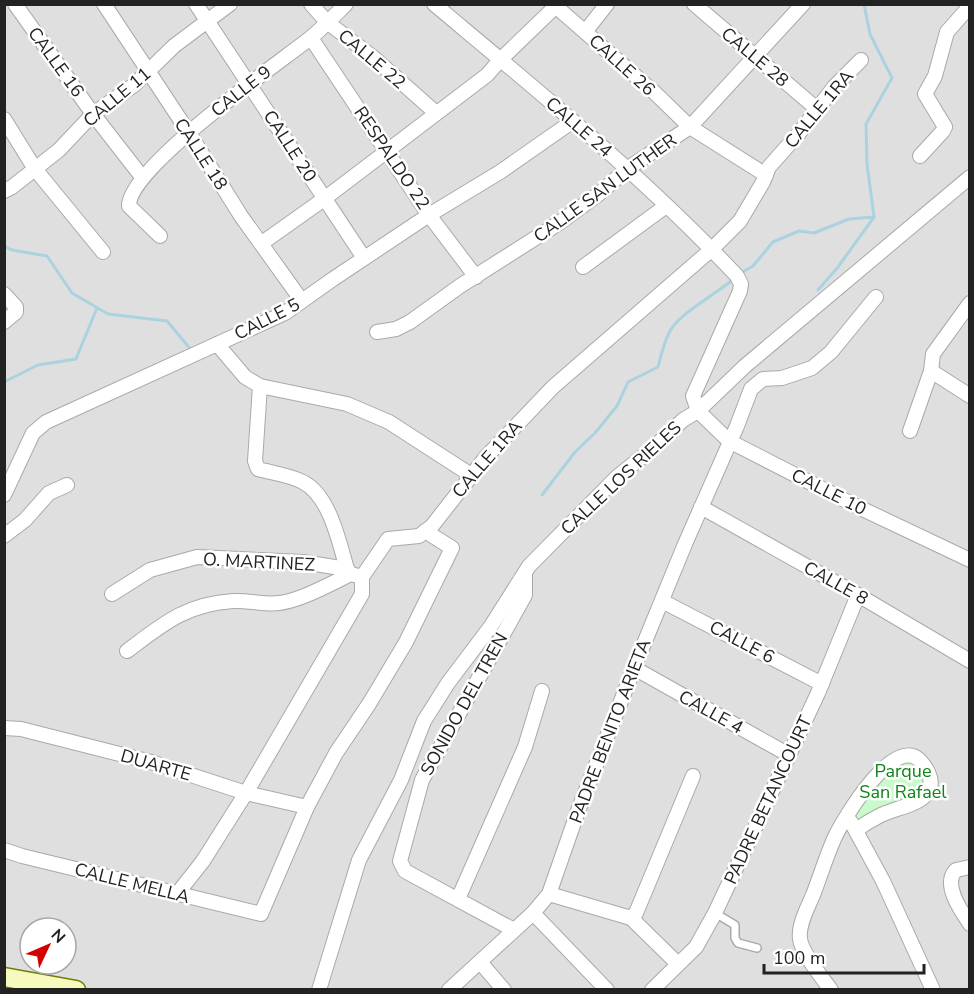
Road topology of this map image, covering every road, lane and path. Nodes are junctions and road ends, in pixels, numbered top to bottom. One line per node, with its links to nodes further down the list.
1 (15, 4): 24 (street, CALLE 16)
2 (104, 4): 20 (street, CALLE 18)
3 (196, 4): 13 (street, CALLE 20)
4 (230, 4): 13 (street, CALLE 11)
5 (311, 4): 14 (street, CALLE 22)
6 (346, 4): 14 (street, CALLE 9)
7 (434, 4): 18 (street, CALLE 24)
8 (607, 4): 15 (street)
9 (694, 4): 17 (street, CALLE 28)
10 (802, 5): 17 (street, CALLE SAN LUTHER)
11 (554, 6): 15 (street, CALLE 26); 18 (street)
12 (969, 6): 30 (street)
13 (208, 21): 20 (street, CALLE 11); 21 (street, CALLE 20)
14 (327, 22): 16 (street, CALLE 9); 23 (street, CALLE 22)
15 (585, 32): 27 (street, CALLE 26)
16 (311, 38): 21 (street, CALLE 9); 29 (street, RESPALDO 22)
17 (755, 57): 22 (street, CALLE 28); 27 (street, CALLE SAN LUTHER)
18 (500, 60): 23 (street); 26 (street, CALLE 24)
19 (861, 60): 22 (street, CALLE 1RA)
20 (147, 72): 24 (street, CALLE 11); 28 (street, CALLE 18)
21 (249, 82): 28 (street, CALLE 9); 37 (street, CALLE 20)
22 (817, 109): 33 (street, CALLE 1RA)
23 (436, 113): 29 (street)
24 (93, 114): 31 (street, CALLE 11); 34 (street, CALLE 16)
25 (4, 119): 31 (street)
26 (573, 121): 32 (street, CALLE 24); 39 (street, CALLE 5)
27 (690, 127): 32 (street, CALLE SAN LUTHER); 33 (street, CALLE 26)
28 (189, 133): 34 (street, CALLE 9); 41 (street, CALLE 18)
29 (387, 150): 37 (street); 39 (street, RESPALDO 22)
30 (920, 156)
31 (36, 169): 36 (street, CALLE 11); 43 (street)
32 (627, 170): 38 (street, CALLE 24); 46 (street, CALLE SAN LUTHER)
33 (766, 174): 42 (street, CALLE 1RA)
34 (142, 177): 40 (street, CALLE 9)
35 (969, 177): 57 (street, CALLE LOS RIELES)
36 (4, 190)
37 (324, 199): 41 (street); 44 (street, CALLE 20)
38 (666, 206): 42 (street, CALLE 24); 45 (street)
39 (429, 215): 44 (street, CALLE 5); 46 (street, RESPALDO 22)
40 (160, 236)
41 (262, 243): 49 (street, CALLE 18)
42 (712, 249): 57 (street, CALLE 24); 60 (street, CALLE 1RA)
43 (103, 252)
44 (364, 258): 49 (street, CALLE 5)
45 (583, 267)
46 (476, 277): 52 (street, CALLE SAN LUTHER)
47 (4, 294): 51 (street)
48 (876, 297): 59 (street, PADRE BENITO ARIETA)
49 (302, 301): 53 (street, CALLE 5)
50 (969, 303): 54 (street)
51 (4, 322)
52 (377, 332)
53 (217, 344): 55 (street); 62 (street, CALLE 5)
54 (931, 372): 56 (street); 58 (street)
55 (260, 386): 60 (street); 67 (street)
56 (969, 396)
57 (698, 411): 59 (street, CALLE 10); 68 (street, CALLE LOS RIELES)
58 (910, 431)
59 (729, 441): 63 (street, PADRE BENITO ARIETA); 66 (street, CALLE 10)
60 (471, 475): 64 (street, CALLE 1RA)
61 (67, 485): 65 (street)
62 (4, 495)
63 (701, 507): 70 (street, CALLE 8); 71 (street, PADRE BENITO ARIETA)
64 (425, 531): 67 (street); 81 (street)
65 (4, 537)
66 (969, 560)
67 (353, 573): 69 (street, O. MARTINEZ); 72 (street); 80 (street)
68 (525, 574): 88 (street, SONIDO DEL TREN); 99 (street, CALLE LOS RIELES)
69 (112, 594)
70 (858, 595): 73 (street, CALLE 8); 75 (street, PADRE BETANCOURT)
71 (662, 601): 74 (street, PADRE BENITO ARIETA); 75 (street, CALLE 6)
72 (127, 651)
73 (968, 657)
74 (634, 668): 78 (street, CALLE 4); 87 (street, PADRE BENITO ARIETA)
75 (822, 684): 78 (street, PADRE BETANCOURT)
76 (542, 691): 88 (street)
77 (4, 728): 80 (street, DUARTE)
78 (789, 755): 90 (street, PADRE BETANCOURT)
79 (693, 776): 91 (street)
80 (246, 794): 81 (street, DUARTE); 86 (street)
81 (307, 807): 86 (street, CALLE MELLA)
82 (847, 815): 83 (street); 83 (street); 104 (street)
83 (856, 830): 105 (street)
84 (4, 850): 86 (street, CALLE MELLA)
85 (969, 867): 92 (street)
86 (177, 894)
87 (549, 894): 89 (street, PADRE BENITO ARIETA); 91 (street)
88 (458, 899): 93 (street)
89 (533, 913): 93 (street, PADRE BENITO ARIETA); 102 (street)
90 (715, 913): 94 (lane); 96 (street, PADRE BETANCOURT)
91 (631, 918): 96 (street)
92 (969, 924)
93 (514, 930): 95 (street, PADRE BENITO ARIETA)
94 (757, 948)
95 (480, 962): 100 (street, PADRE BENITO ARIETA); 101 (street)
96 (678, 964): 103 (street, PADRE BETANCOURT)
97 (4, 977): 98 (street)
98 (76, 990)
99 (319, 990)
100 (449, 990)
101 (504, 990)
102 (607, 990)
103 (652, 990)
104 (831, 990)
105 (933, 990)

